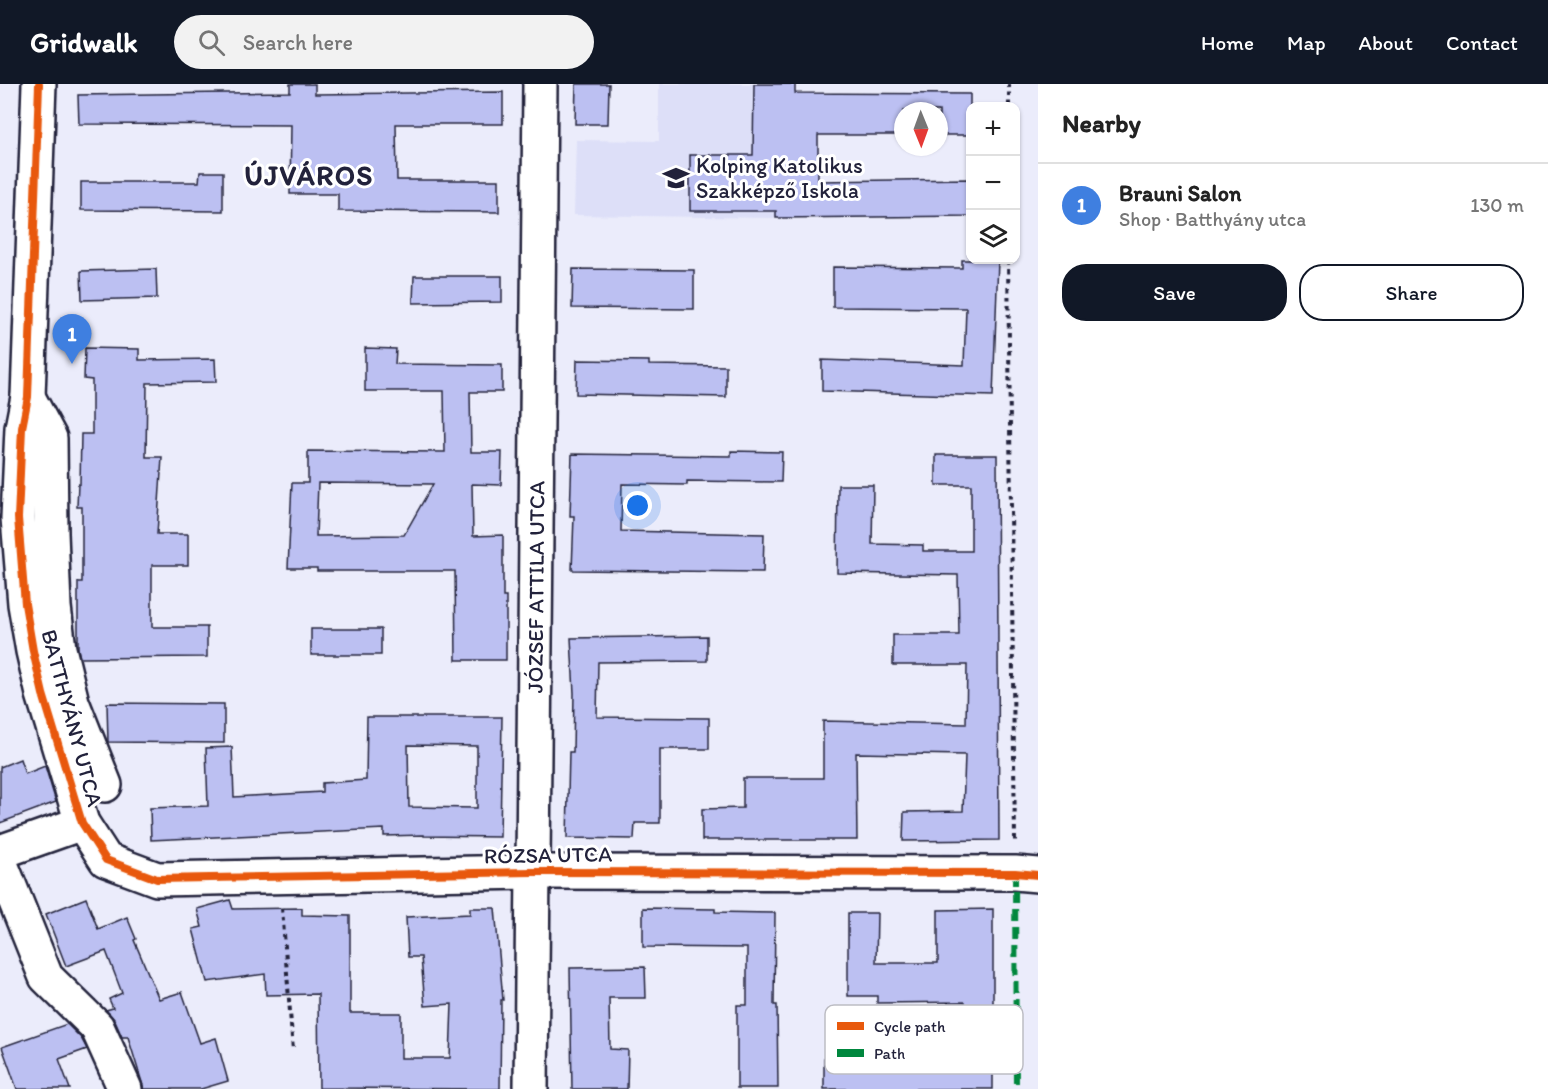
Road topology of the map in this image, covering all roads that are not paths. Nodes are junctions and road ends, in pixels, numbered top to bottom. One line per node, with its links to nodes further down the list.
1 (39, 84): 3 (street, BATTHYÁNY UTCA)
2 (540, 84): 8 (street, JÓZSEF ATTILA UTCA)
3 (28, 397): 4 (street, BATTHYÁNY UTCA); 5 (street, BATTHYÁNY UTCA)
4 (105, 785)
5 (82, 823): 6 (street); 8 (street, RÓZSA UTCA)
6 (0, 852)
7 (0, 862): 10 (street)
8 (534, 872): 9 (street, RÓZSA UTCA); 11 (street, JÓZSEF ATTILA UTCA)
9 (1027, 874)
10 (125, 1089)
11 (531, 1089)

